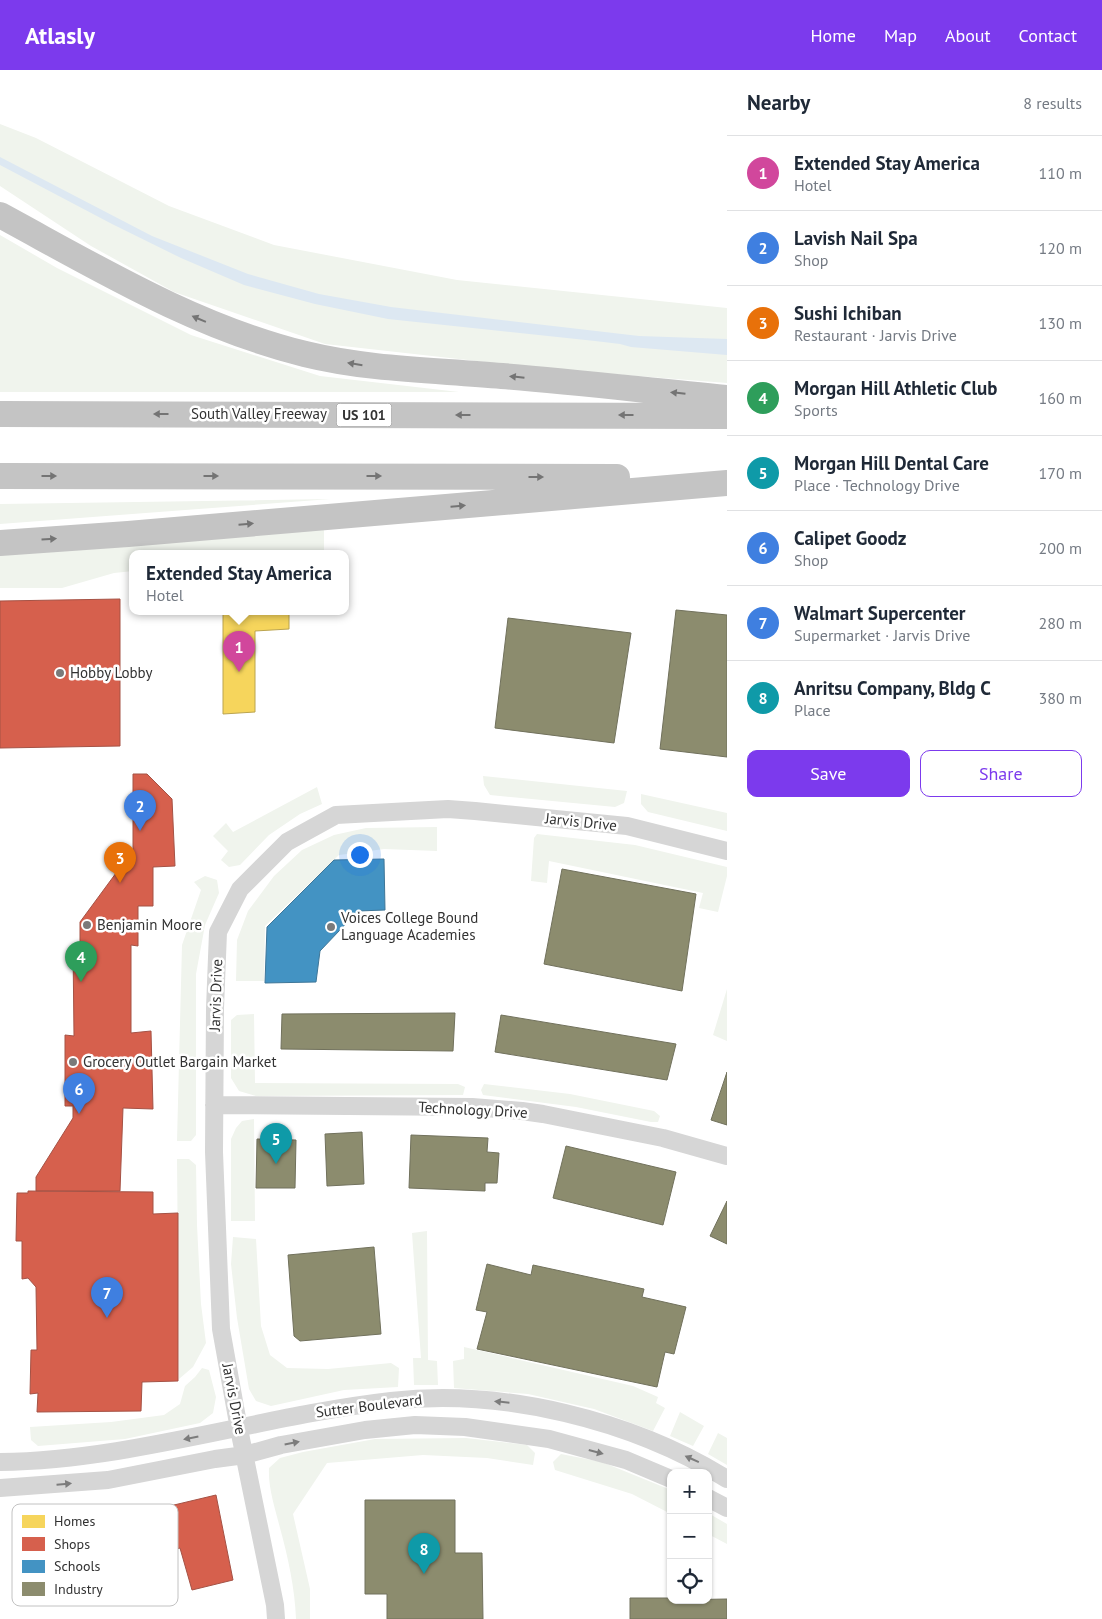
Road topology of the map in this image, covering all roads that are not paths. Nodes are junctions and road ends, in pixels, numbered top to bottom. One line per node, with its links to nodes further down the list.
1 (0, 215): 2 (highway, one-way to 1)
2 (727, 398)
3 (0, 414): 4 (highway, South Valley Freeway / US 101, one-way to 3)
4 (727, 416)
5 (0, 476): 6 (highway, one-way to 6)
6 (727, 477)
7 (727, 483): 8 (highway, one-way to 7)
8 (0, 543)
9 (727, 851): 10 (street, Jarvis Drive)
10 (214, 1105): 11 (street, Technology Drive); 12 (street, Jarvis Drive)
11 (727, 1156)
12 (239, 1428): 13 (street, Jarvis Drive); 14 (street, Sutter Boulevard, one-way to 14); 19 (street, Sutter Boulevard, one-way to 12)
13 (245, 1455): 18 (street, Sutter Boulevard, one-way to 18); 21 (street, Sutter Boulevard, one-way to 13); 24 (street, Jarvis Drive)
14 (70, 1457): 16 (street, Sutter Boulevard); 21 (street)
15 (0, 1462): 16 (street, Sutter Boulevard)
16 (19, 1462): 17 (street)
17 (0, 1475)
18 (667, 1477)
19 (727, 1479)
20 (0, 1488): 21 (street, Sutter Boulevard)
21 (19, 1488)
22 (712, 1500): 23 (street)
23 (727, 1508)
24 (276, 1619)

